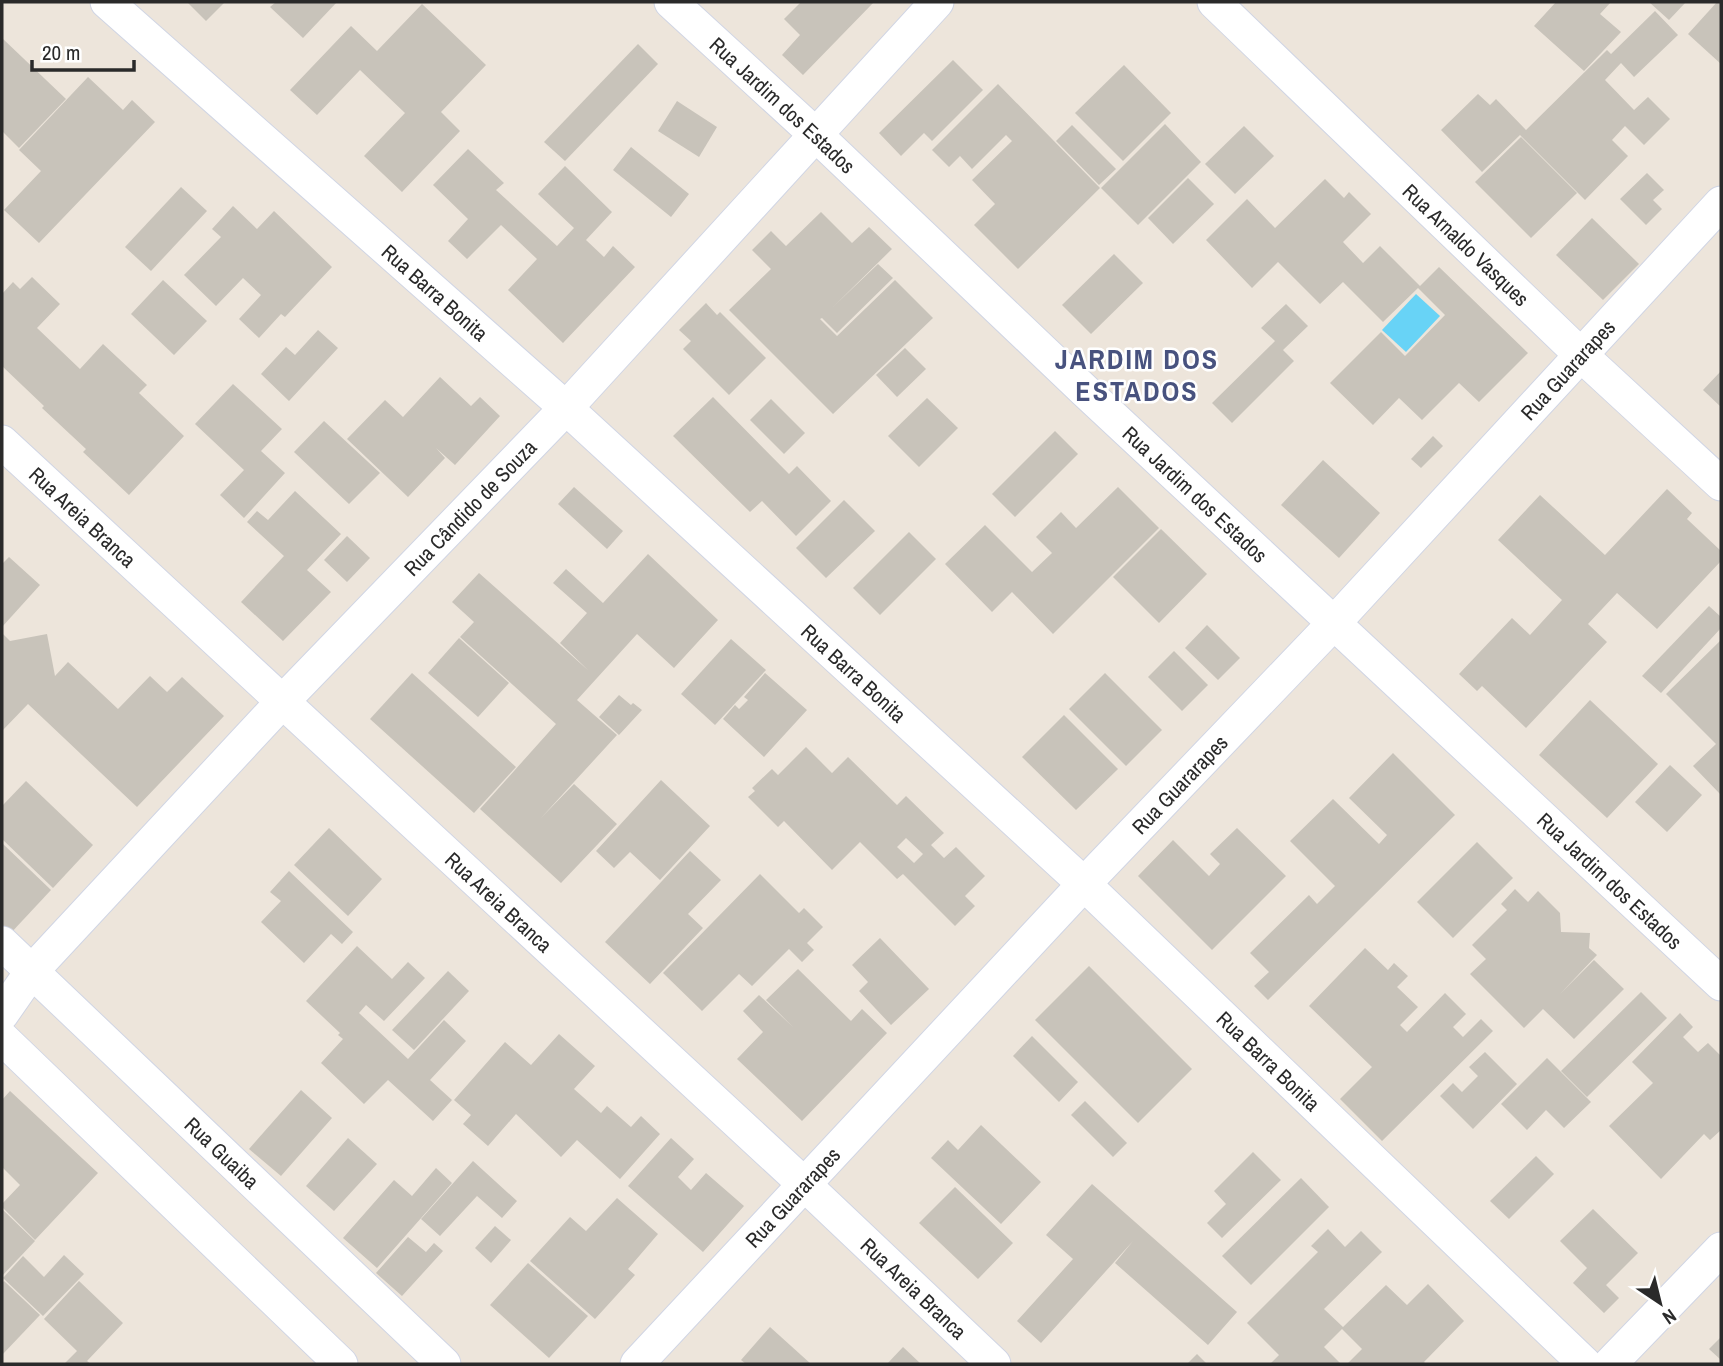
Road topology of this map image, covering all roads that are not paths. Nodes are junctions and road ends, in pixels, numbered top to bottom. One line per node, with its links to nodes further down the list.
1 (107, 2): 8 (street, Rua Barra Bonita)
2 (671, 2): 5 (street, Rua Jardim dos Estados)
3 (937, 2): 5 (street, Rua Cândido de Souza)
4 (1214, 2): 7 (street, Rua Arnaldo Vasques)
5 (816, 134): 8 (street, Rua Cândido de Souza); 11 (street, Rua Jardim dos Estados)
6 (1721, 203): 7 (street, Rua Guararapes)
7 (1582, 356): 10 (street, Rua Arnaldo Vasques); 11 (street, Rua Guararapes)
8 (565, 408): 12 (street, Rua Cândido de Souza); 13 (street, Rua Barra Bonita)
9 (2, 442): 12 (street, Rua Areia Branca)
10 (1721, 484)
11 (1333, 624): 13 (street, Rua Guararapes); 16 (street, Rua Jardim dos Estados)
12 (282, 702): 15 (street, Rua Cândido de Souza); 19 (street, Rua Areia Branca)
13 (1084, 884): 19 (street, Rua Guararapes); 25 (street, Rua Barra Bonita)
14 (2, 943): 15 (street, Rua Guaiba)
15 (32, 971): 17 (street, Rua Cândido de Souza); 22 (street, Rua Guaiba)
16 (1721, 984)
17 (2, 1014)
18 (2, 1038): 21 (street)
19 (804, 1184): 23 (street, Rua Guararapes); 24 (street, Rua Areia Branca)
20 (1721, 1249): 26 (street)
21 (341, 1364)
22 (444, 1364)
23 (637, 1364)
24 (994, 1364)
25 (1585, 1364)
26 (1611, 1364)

